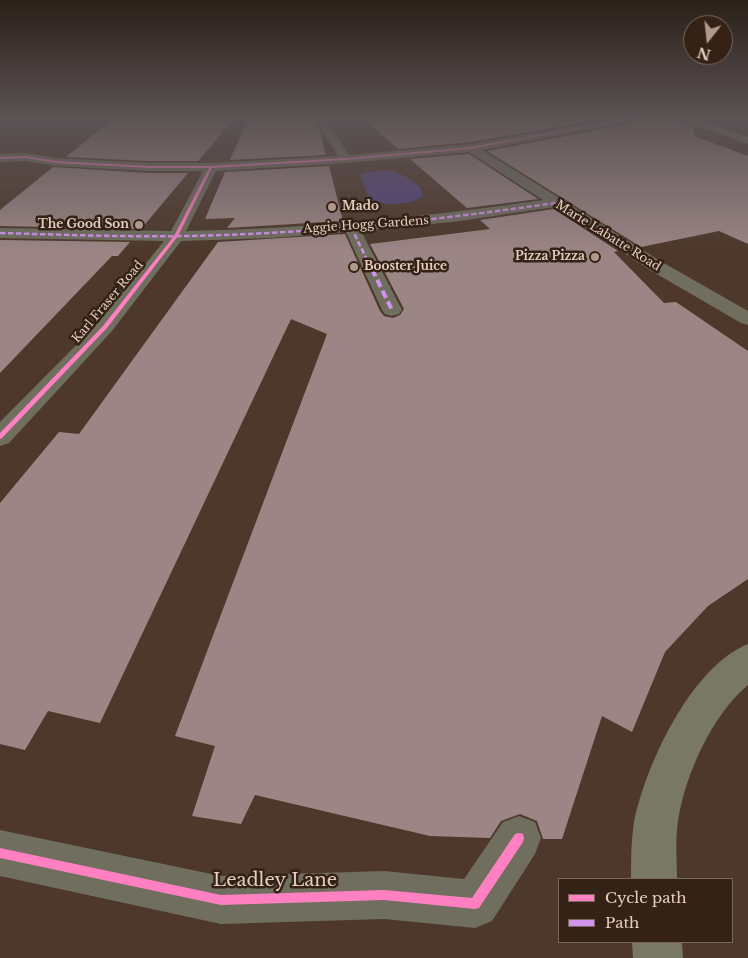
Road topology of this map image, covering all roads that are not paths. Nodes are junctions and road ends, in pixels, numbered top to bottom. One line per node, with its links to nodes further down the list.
1 (77, 164): 4 (street)
2 (267, 164): 4 (street)
3 (495, 164): 5 (street, Marie Labatte Road)
4 (211, 167): 8 (street, Karl Fraser Road)
5 (555, 203): 6 (street, Aggie Hogg Gardens); 10 (street, Marie Labatte Road)
6 (351, 227): 8 (street, Aggie Hogg Gardens); 9 (street)
7 (0, 233): 8 (street, Aggie Hogg Gardens)
8 (176, 236): 11 (street, Karl Fraser Road)
9 (392, 310)
10 (748, 320)
11 (0, 437)
12 (748, 662): 15 (street)
13 (519, 838): 14 (street, Leadley Lane)
14 (0, 853)
15 (654, 878)
16 (657, 943): 17 (street)
17 (658, 958)

